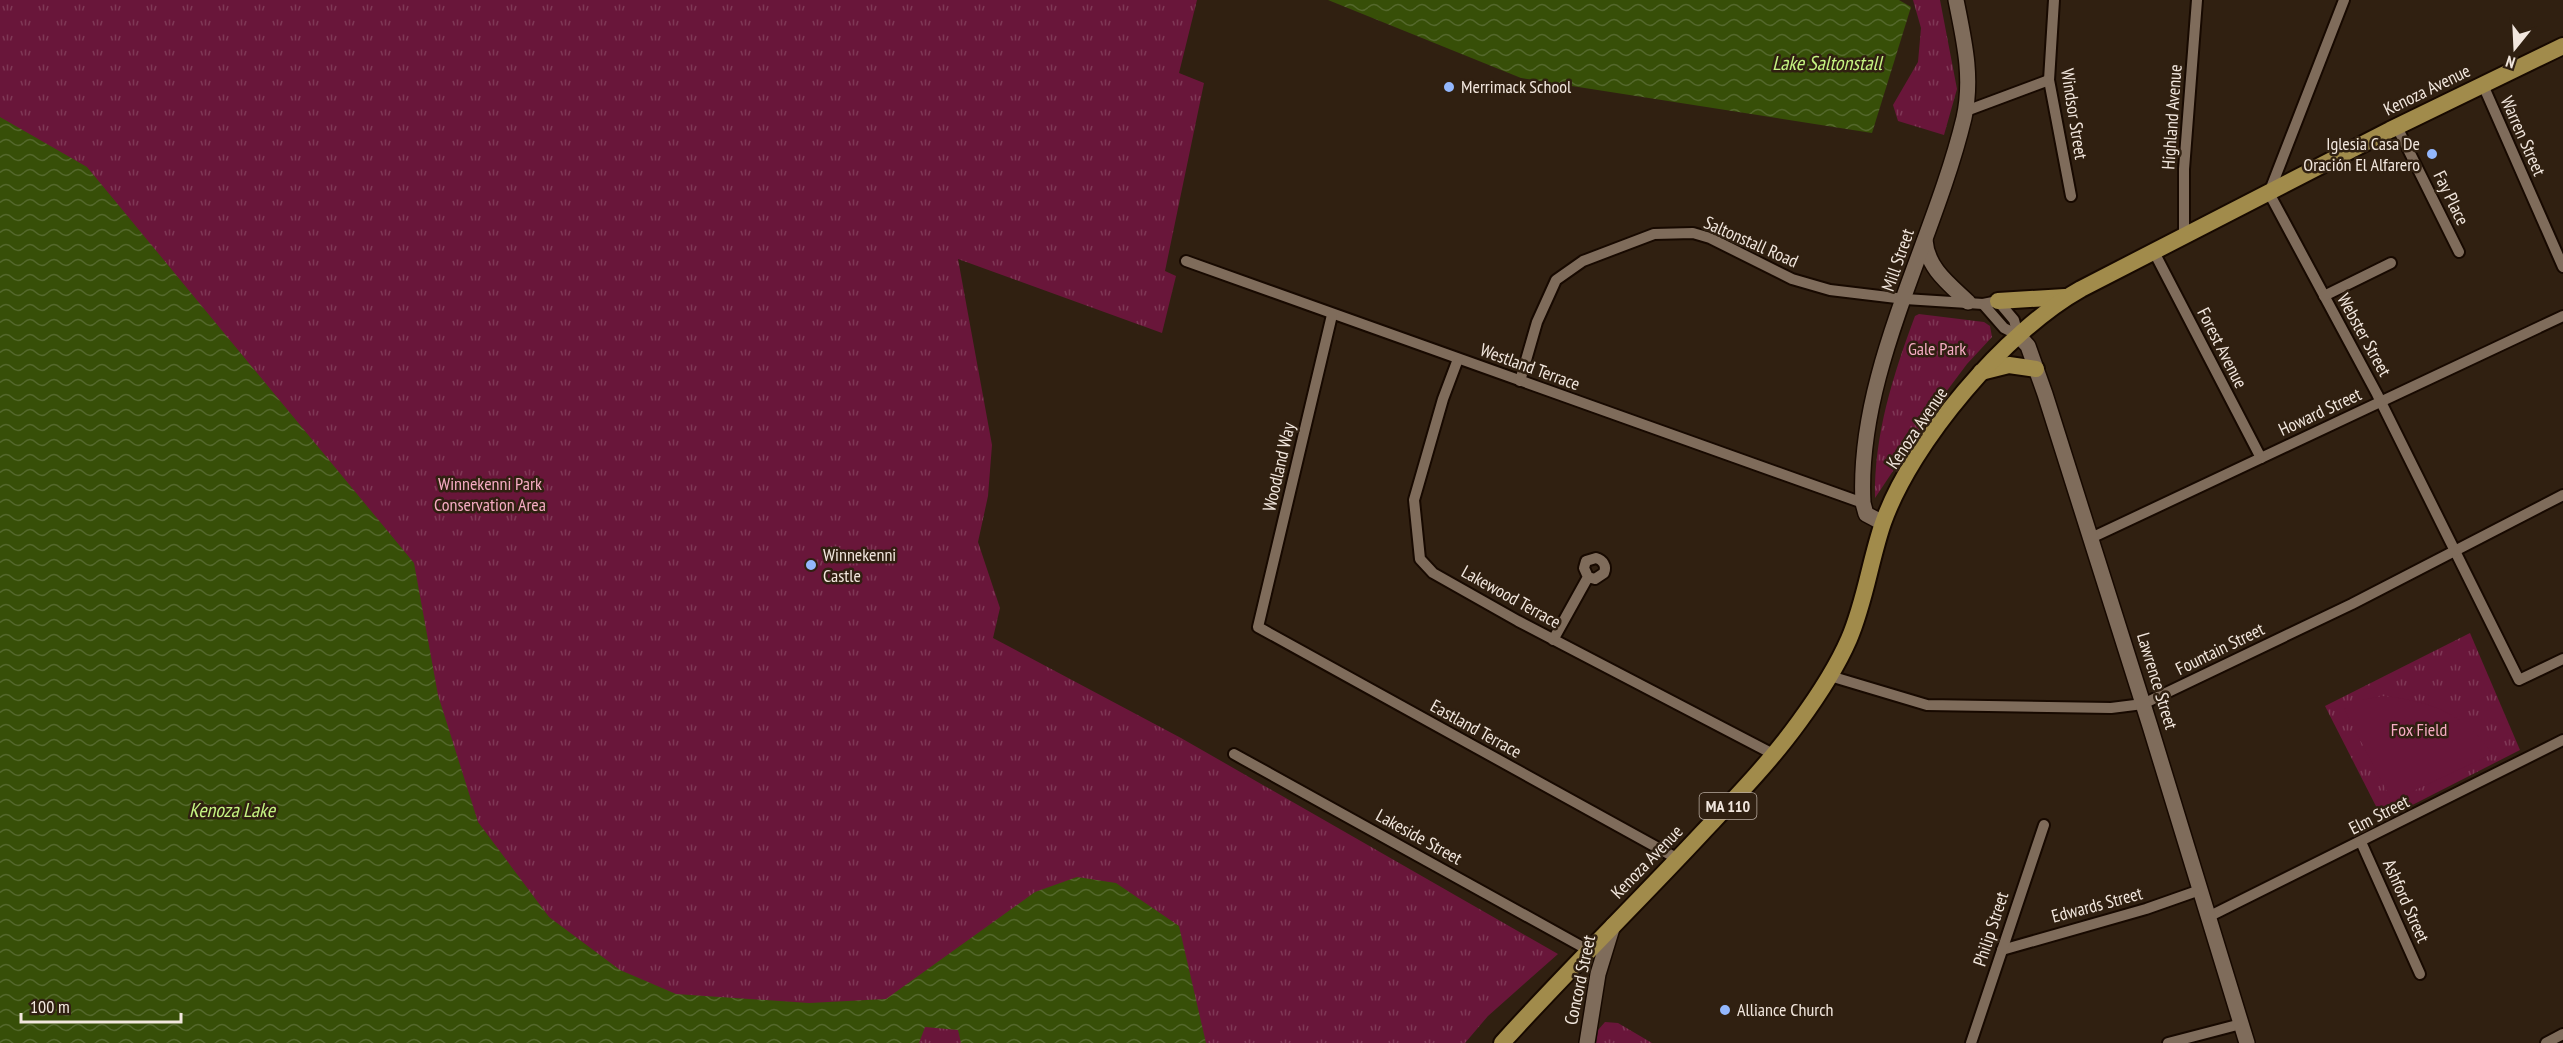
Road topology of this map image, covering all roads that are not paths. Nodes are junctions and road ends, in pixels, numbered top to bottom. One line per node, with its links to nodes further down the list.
1 (1956, 0): 8 (main road, Mill Street)
2 (2054, 0): 6 (street, Windsor Street)
3 (2197, 0): 12 (street, Highland Avenue)
4 (2344, 0): 10 (street)
5 (2563, 46): 7 (main road, Kenoza Avenue / MA 110)
6 (2049, 80): 8 (street); 11 (street, Windsor Street)
7 (2482, 85): 9 (main road, Kenoza Avenue / MA 110); 18 (street, Warren Street)
8 (1966, 111): 13 (main road, Mill Street)
9 (2397, 127): 10 (main road, Kenoza Avenue / MA 110); 15 (street, Fay Place)
10 (2269, 193): 12 (main road, Kenoza Avenue / MA 110); 19 (street, Webster Street)
11 (2071, 196)
12 (2184, 237): 14 (main road, Kenoza Avenue / MA 110)
13 (1925, 240): 21 (main road, Mill Street); 22 (main road)
14 (2154, 252): 20 (main road, Kenoza Avenue / MA 110); 31 (street, Forest Avenue)
15 (2459, 252)
16 (1186, 261): 23 (street, Westland Terrace)
17 (2391, 263): 19 (street)
18 (2563, 267)
19 (2324, 296): 30 (street, Webster Street)
20 (2066, 297): 22 (main road); 25 (main road, Kenoza Avenue / MA 110)
21 (1905, 299): 22 (street, Saltonstall Road); 29 (street, Saltonstall Road); 33 (main road, Mill Street)
22 (1983, 302): 25 (street)
23 (1332, 315): 26 (street, Westland Terrace); 38 (street, Woodland Way)
24 (2563, 316): 30 (street, Howard Street)
25 (2018, 335): 27 (main road, Lawrence Street); 28 (main road, Kenoza Avenue / MA 110)
26 (1458, 359): 29 (street, Westland Terrace); 39 (street, Lakewood Terrace)
27 (2036, 369): 28 (main road); 35 (main road, Lawrence Street)
28 (1981, 372): 34 (main road, Kenoza Avenue / MA 110)
29 (1520, 381): 33 (street, Westland Terrace)
30 (2380, 402): 31 (street, Howard Street); 36 (street, Webster Street)
31 (2261, 458): 35 (street, Howard Street)
32 (2563, 495): 36 (street, Fountain Street)
33 (1863, 503): 34 (main road)
34 (1883, 523): 41 (main road, Kenoza Avenue / MA 110)
35 (2091, 538): 42 (main road, Lawrence Street)
36 (2455, 549): 40 (street, Webster Street); 42 (street, Fountain Street)
37 (1588, 577): 39 (street)
38 (1258, 627): 48 (street, Eastland Terrace)
39 (1552, 640): 45 (street, Lakewood Terrace)
40 (2563, 659)
41 (1830, 676): 42 (street, Fountain Street); 45 (main road, Kenoza Avenue / MA 110)
42 (2144, 704): 49 (main road, Lawrence Street)
43 (2563, 740): 47 (street, Elm Street)
44 (1234, 754): 52 (street, Lakeside Street)
45 (1773, 754): 48 (main road, Kenoza Avenue / MA 110)
46 (2044, 825): 53 (street, Philip Street)
47 (2361, 842): 50 (street, Elm Street); 54 (street, Ashford Street)
48 (1678, 859): 51 (main road, Kenoza Avenue / MA 110)
49 (2200, 890): 50 (main road, Lawrence Street); 53 (street, Edwards Street)
50 (2208, 917): 55 (main road, Lawrence Street)
51 (1612, 925): 52 (main road, Kenoza Avenue / MA 110); 58 (main road, Concord Street)
52 (1588, 950): 57 (main road, Kenoza Avenue / MA 110)
53 (2002, 950): 59 (street, Philip Street)
54 (2420, 974)
55 (2241, 1024): 60 (street); 61 (main road, Lawrence Street)
56 (2563, 1034): 62 (street)
57 (1502, 1043)
58 (1587, 1043)
59 (1971, 1043)
60 (2168, 1043)
61 (2247, 1043)
62 (2546, 1043)

